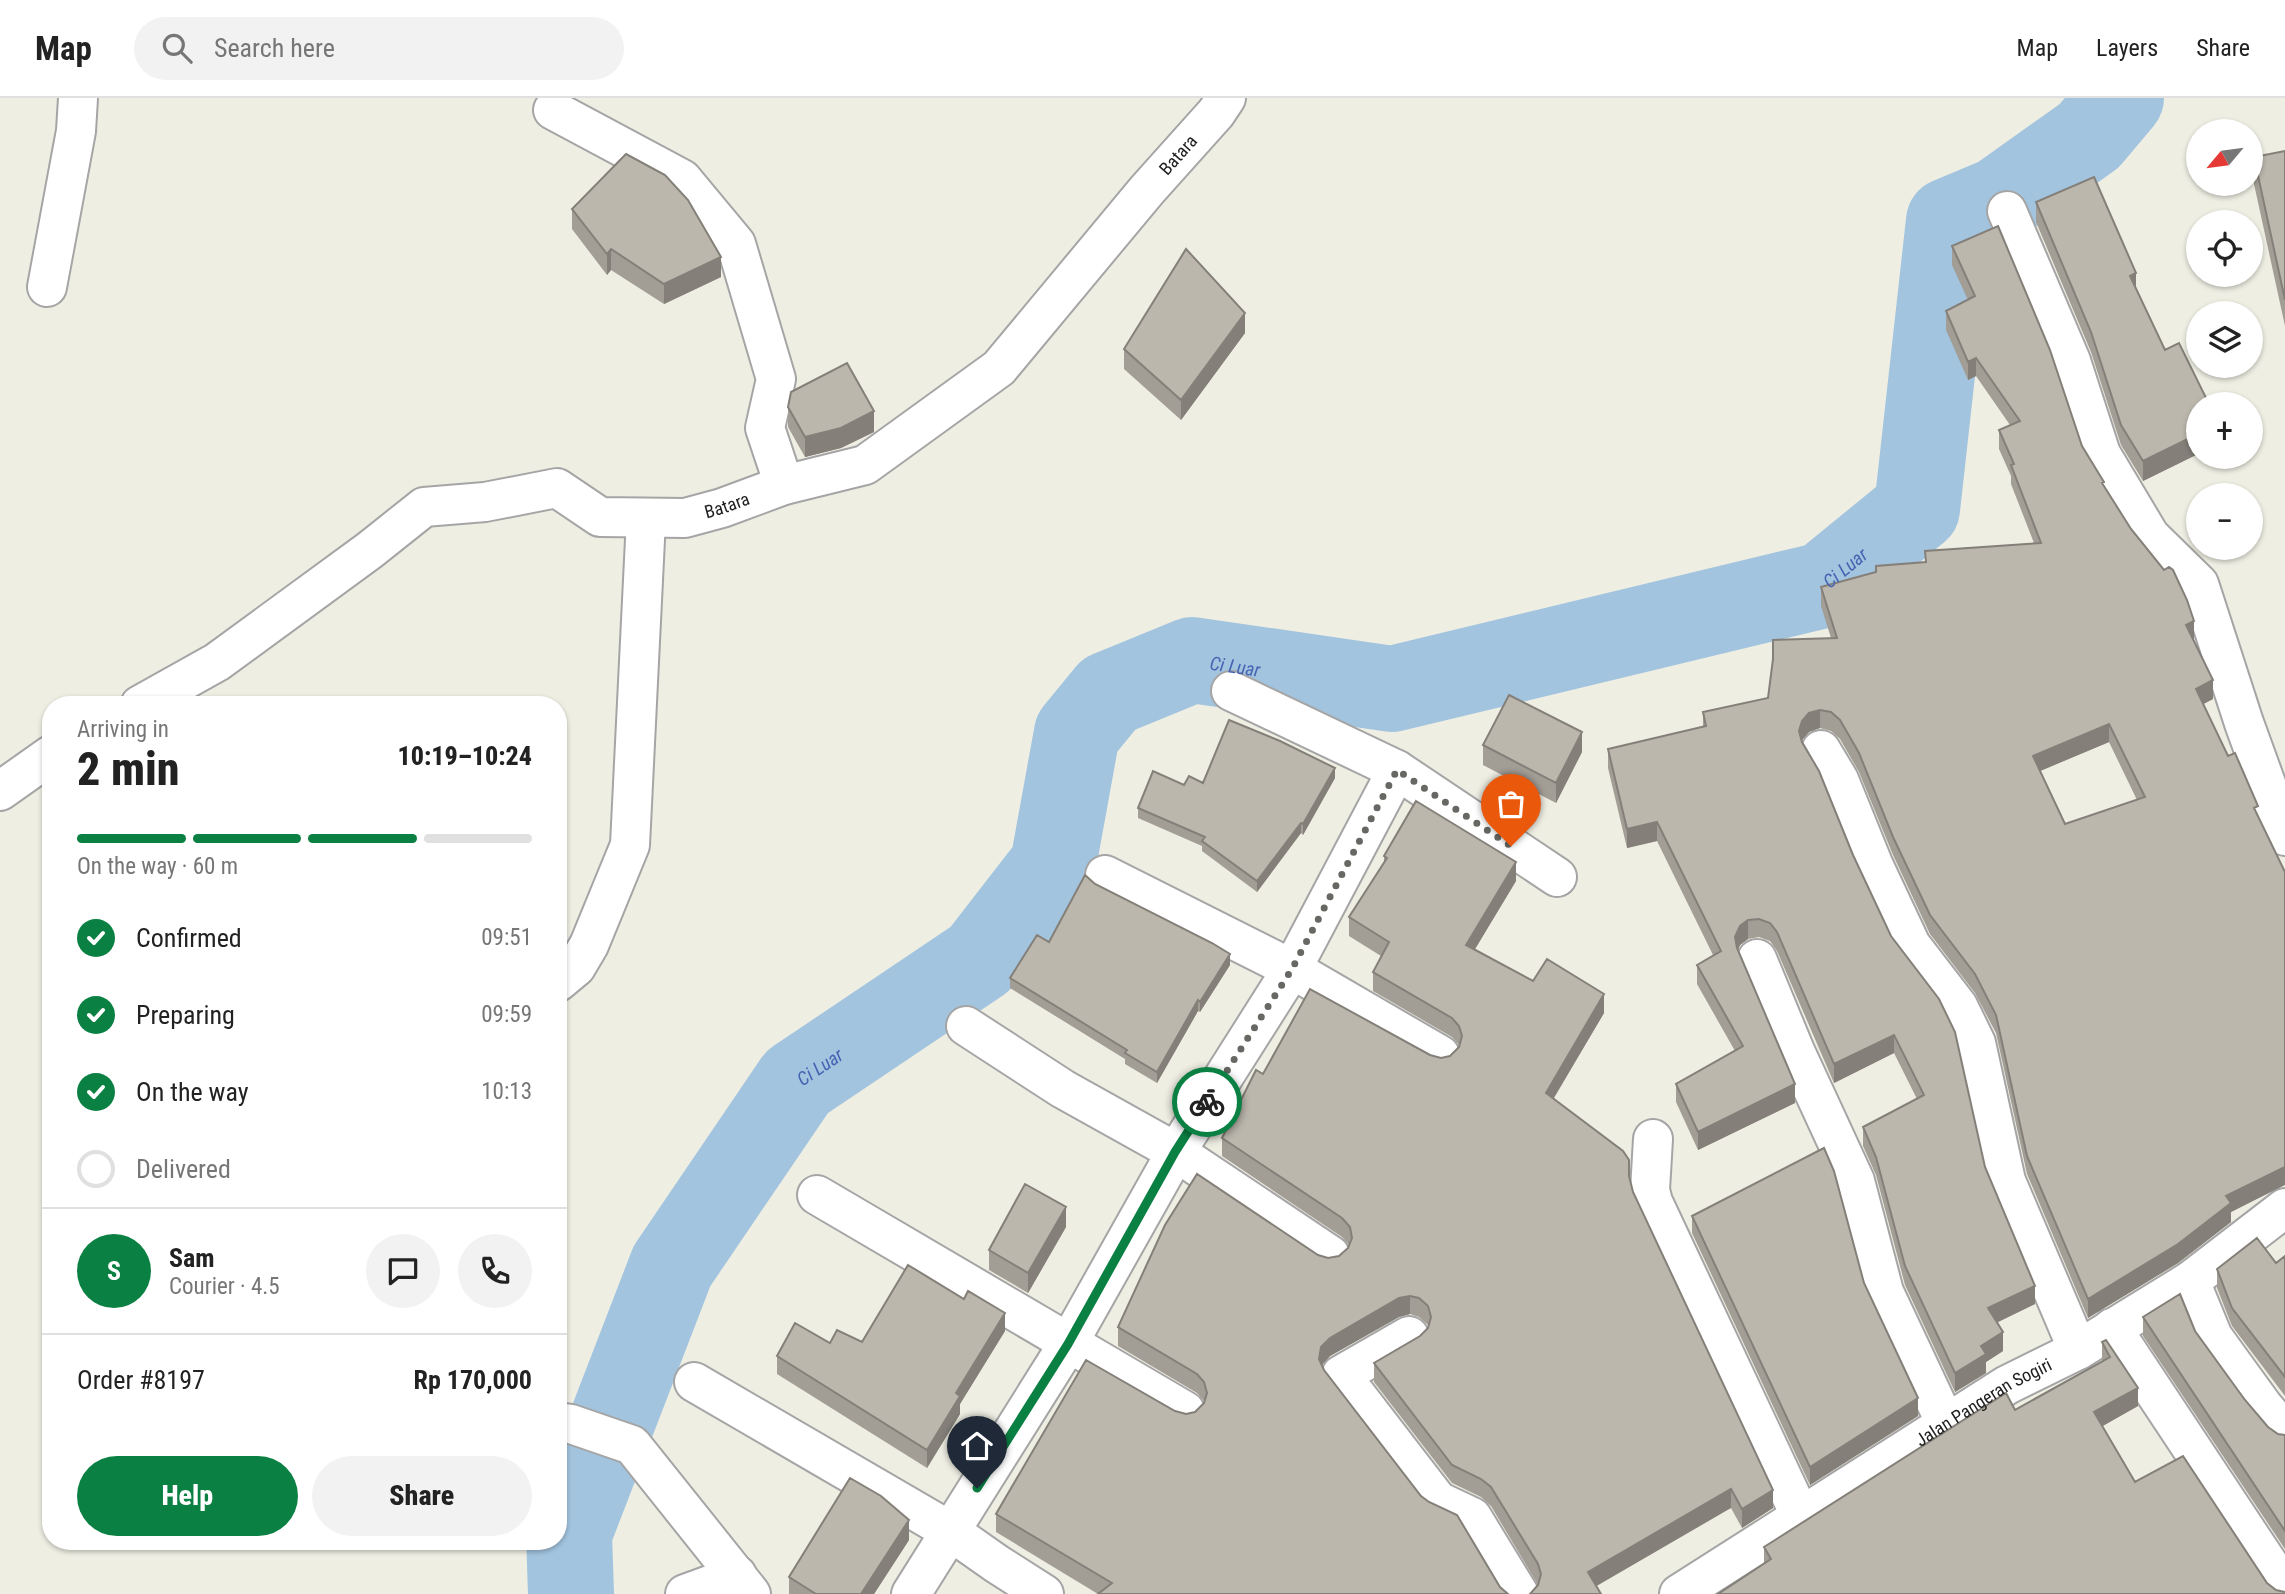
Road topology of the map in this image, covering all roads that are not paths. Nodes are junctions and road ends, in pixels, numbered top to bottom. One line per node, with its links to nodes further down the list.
1 (78, 98): 5 (street)
2 (1226, 98): 6 (street, Batara)
3 (553, 110): 6 (street)
4 (2007, 211): 14 (street)
5 (47, 287)
6 (784, 485): 7 (street, Batara)
7 (646, 519): 9 (street, Batara); 19 (street)
8 (1231, 691): 12 (street)
9 (156, 696)
10 (1821, 750): 31 (street)
11 (42, 761): 13 (street)
12 (1397, 770): 16 (street); 18 (street)
13 (0, 791)
14 (2285, 836)
15 (1105, 875): 18 (street)
16 (1557, 877)
17 (1757, 959): 35 (street)
18 (1292, 969): 21 (street); 23 (street)
19 (567, 974)
20 (966, 1026): 23 (street)
21 (1440, 1055)
22 (1653, 1139): 37 (street)
23 (1175, 1152): 26 (street); 30 (street)
24 (817, 1195): 30 (street)
25 (2285, 1208): 27 (street, Jalan Pangeran Sogiri)
26 (1330, 1255)
27 (2190, 1281): 28 (street, Jalan Pangeran Sogiri); 36 (street)
28 (2112, 1328): 31 (street, Jalan Pangeran Sogiri); 40 (street)
29 (1409, 1336): 44 (street)
30 (1068, 1344): 33 (street); 38 (street)
31 (2078, 1350): 35 (street, Jalan Pangeran Sogiri)
32 (695, 1382): 38 (street)
33 (1185, 1411)
34 (567, 1424): 39 (street)
35 (1946, 1424): 37 (street, Jalan Pangeran Sogiri)
36 (2285, 1432)
37 (1801, 1517): 45 (street, Jalan Pangeran Sogiri)
38 (950, 1531): 42 (street); 43 (street)
39 (744, 1585): 41 (street)
40 (2285, 1589)
41 (685, 1594)
42 (911, 1594)
43 (1044, 1594)
44 (1519, 1594)
45 (1679, 1594)

